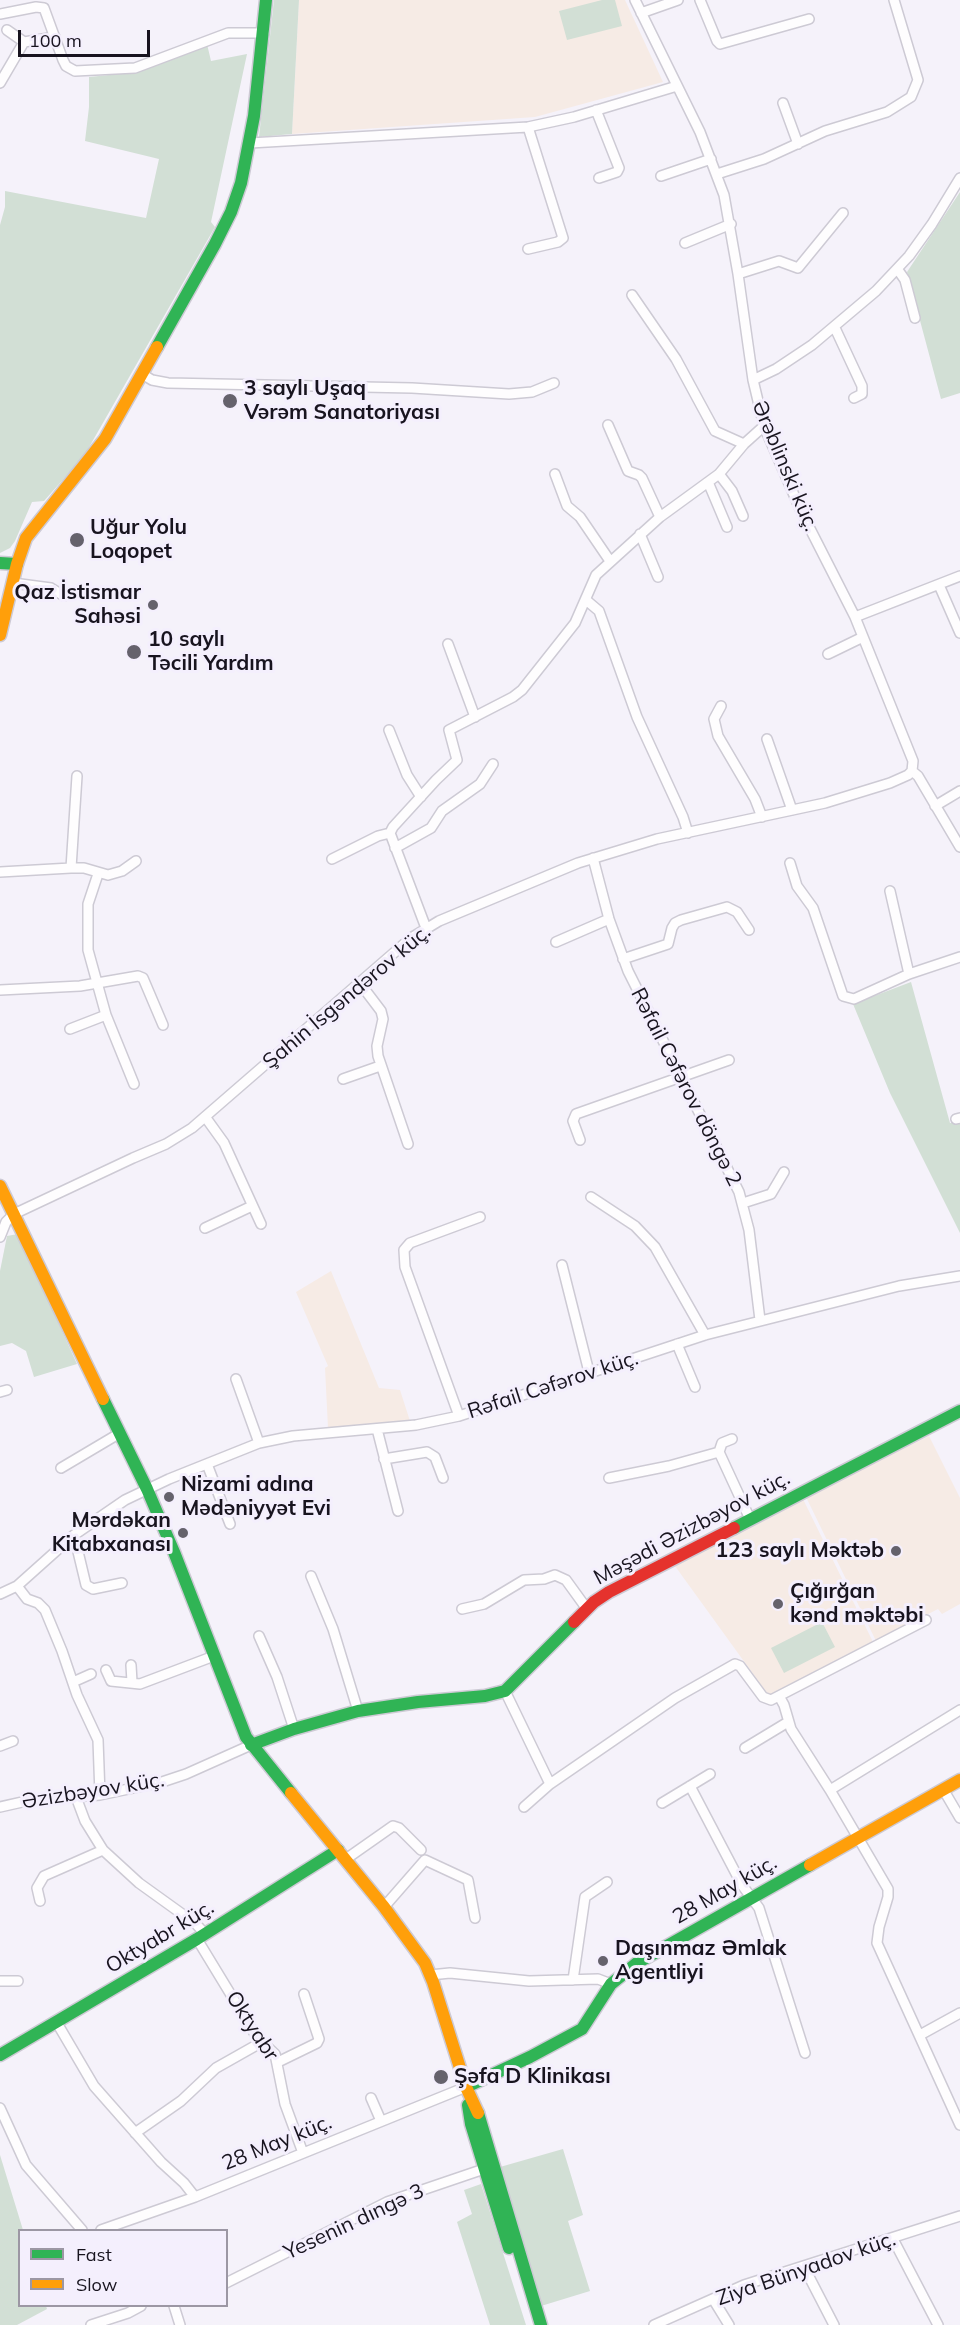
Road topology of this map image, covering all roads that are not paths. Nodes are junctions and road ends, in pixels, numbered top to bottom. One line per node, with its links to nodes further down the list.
1 (266, 0): 10 (main road)
2 (635, 0): 6 (street, Ərəblinski küç.)
3 (678, 0): 6 (street)
4 (700, 0): 8 (street)
5 (894, 0): 19 (street)
6 (641, 13): 14 (street, Ərəblinski küç.)
7 (0, 14): 11 (street)
8 (809, 19)
9 (8, 30): 12 (street)
10 (264, 33): 11 (street); 18 (main road)
11 (55, 37): 12 (street)
12 (24, 42): 13 (street)
13 (0, 83)
14 (677, 86): 16 (street); 20 (street, Ərəblinski küç.)
15 (783, 103): 19 (street)
16 (596, 110): 17 (street); 23 (street)
17 (528, 128): 18 (street); 28 (street)
18 (250, 143): 34 (main road)
19 (798, 144): 21 (street)
20 (711, 159): 21 (street, Ərəblinski küç.); 22 (street)
21 (717, 174): 26 (street, Ərəblinski küç.)
22 (661, 176)
23 (598, 178)
24 (960, 178): 29 (street)
25 (843, 213): 30 (street)
26 (731, 224): 27 (street); 30 (street, Ərəblinski küç.)
27 (685, 243)
28 (528, 249)
29 (898, 270): 32 (street); 33 (street)
30 (738, 274): 35 (street, Ərəblinski küç.)
31 (632, 295): 40 (street)
32 (915, 318)
33 (835, 328): 35 (street); 37 (street)
34 (142, 374): 36 (street); 50 (main road)
35 (753, 380): 39 (street, Ərəblinski küç.)
36 (554, 383)
37 (854, 398)
38 (608, 425): 45 (street)
39 (764, 426): 40 (street); 57 (street, Ərəblinski küç.)
40 (744, 444): 42 (street)
41 (555, 474): 48 (street)
42 (718, 474): 43 (street); 44 (street)
43 (708, 482): 45 (street); 46 (street)
44 (743, 516)
45 (660, 517): 47 (street)
46 (727, 527)
47 (640, 534): 48 (street); 52 (street)
48 (610, 561): 56 (street)
49 (0, 563): 50 (main road)
50 (17, 564): 53 (main road)
51 (960, 576): 54 (street)
52 (658, 577)
53 (13, 583): 55 (street); 59 (main road)
54 (939, 585): 57 (street); 58 (street)
55 (64, 596)
56 (586, 600): 64 (street); 76 (street)
57 (855, 617): 60 (street, Ərəblinski küç.)
58 (960, 633)
59 (0, 635)
60 (863, 637): 62 (street); 68 (street, Ərəblinski küç.)
61 (448, 644): 64 (street)
62 (828, 654)
63 (721, 706): 74 (street)
64 (475, 717): 71 (street)
65 (389, 730): 71 (street)
66 (767, 739): 73 (street)
67 (493, 764): 78 (street)
68 (912, 771): 72 (street, Ərəblinski küç.); 73 (street, Şahin İsgəndərov küç.)
69 (77, 776): 83 (street)
70 (960, 791): 72 (street)
71 (421, 797): 75 (street)
72 (935, 806): 77 (street, Ərəblinski küç.)
73 (792, 810): 74 (street, Şahin İsgəndərov küç.)
74 (762, 817): 76 (street, Şahin İsgəndərov küç.)
75 (390, 833): 78 (street); 80 (street)
76 (688, 833): 79 (street, Şahin İsgəndərov küç.)
77 (960, 847)
78 (395, 848): 88 (street)
79 (593, 858): 87 (street, Rəfail Cəfərov döngə 2); 88 (street, Şahin İsgəndərov küç.)
80 (332, 859)
81 (136, 861): 85 (street)
82 (790, 863): 93 (street)
83 (71, 868): 84 (street); 85 (street)
84 (0, 872)
85 (98, 874): 95 (street)
86 (890, 891): 93 (street)
87 (609, 919): 90 (street); 92 (street, Rəfail Cəfərov döngə 2)
88 (426, 928): 94 (street, Şahin İsgəndərov küç.)
89 (749, 930): 92 (street)
90 (556, 942)
91 (960, 957): 93 (street)
92 (623, 959): 102 (street, Rəfail Cəfərov döngə 2)
93 (909, 974)
94 (359, 982): 101 (street); 105 (street, Şahin İsgəndərov küç.)
95 (96, 984): 96 (street); 97 (street); 98 (street)
96 (0, 990)
97 (106, 1015): 99 (street); 104 (street)
98 (163, 1025)
99 (70, 1029)
100 (729, 1060): 102 (street)
101 (380, 1066): 103 (street); 107 (street)
102 (682, 1076): 106 (street); 111 (street, Rəfail Cəfərov döngə 2)
103 (343, 1078)
104 (134, 1084)
105 (206, 1118): 112 (street); 113 (street, Şahin İsgəndərov küç.)
106 (580, 1140)
107 (408, 1144)
108 (784, 1172): 111 (street)
109 (0, 1186): 113 (main road)
110 (591, 1197): 121 (street)
111 (743, 1203): 120 (street, Rəfail Cəfərov döngə 2)
112 (252, 1206): 115 (street); 116 (street)
113 (14, 1214): 117 (street); 129 (main road)
114 (480, 1217): 127 (street)
115 (261, 1224)
116 (205, 1228)
117 (0, 1237)
118 (562, 1265): 123 (street)
119 (960, 1276): 120 (street, Rəfail Cəfərov küç.)
120 (760, 1320): 121 (street, Rəfail Cəfərov küç.)
121 (705, 1335): 122 (street, Rəfail Cəfərov küç.)
122 (677, 1344): 123 (street, Rəfail Cəfərov küç.); 125 (street)
123 (589, 1372): 127 (street, Rəfail Cəfərov küç.)
124 (236, 1379): 131 (street)
125 (695, 1387)
126 (960, 1411): 140 (main road, Məşədi Əzizbəyov küç.)
127 (459, 1416): 128 (street, Rəfail Cəfərov küç.)
128 (377, 1429): 131 (street, Rəfail Cəfərov küç.); 133 (street)
129 (120, 1433): 135 (street); 138 (main road)
130 (732, 1439): 132 (street)
131 (259, 1443): 134 (street, Rəfail Cəfərov küç.)
132 (718, 1452): 137 (street); 140 (street)
133 (384, 1459): 136 (street); 139 (street)
134 (207, 1464): 138 (street, Rəfail Cəfərov küç.); 141 (street)
135 (61, 1468)
136 (443, 1478)
137 (609, 1479)
138 (147, 1489): 142 (street, Rəfail Cəfərov küç.); 151 (main road)
139 (398, 1511)
140 (750, 1518): 148 (main road, Məşədi Əzizbəyov küç.)
141 (230, 1524)
142 (74, 1535): 144 (street); 145 (street, Rəfail Cəfərov küç.)
143 (311, 1576): 160 (street)
144 (122, 1583)
145 (17, 1586): 146 (street, Rəfail Cəfərov küç.); 155 (street)
146 (0, 1594)
147 (462, 1609): 148 (street)
148 (587, 1609): 157 (main road, Məşədi Əzizbəyov küç.)
149 (926, 1620): 158 (street)
150 (259, 1636): 162 (street)
151 (214, 1656): 156 (street); 164 (main road)
152 (131, 1665): 156 (street)
153 (106, 1670): 156 (street)
154 (91, 1674): 155 (street)
155 (73, 1682): 173 (street)
156 (132, 1682)
157 (505, 1691): 160 (main road); 169 (street)
158 (779, 1696): 161 (street); 169 (street)
159 (960, 1710): 172 (street)
160 (358, 1711): 162 (main road)
161 (788, 1722): 166 (street); 172 (street)
162 (294, 1730): 164 (main road)
163 (13, 1741): 165 (street)
164 (251, 1745): 173 (street, Əzizbəyov küç.); 182 (main road)
165 (0, 1746)
166 (746, 1748)
167 (710, 1774): 170 (street)
168 (960, 1779): 171 (main road, 28 May küç.)
169 (550, 1784): 177 (street)
170 (690, 1786): 175 (street); 184 (street)
171 (943, 1789): 178 (street); 179 (main road, 28 May küç.)
172 (830, 1790): 179 (street)
173 (100, 1795): 174 (street, Əzizbəyov küç.)
174 (76, 1797): 176 (street, Əzizbəyov küç.); 180 (street, Oktyabr)
175 (662, 1803)
176 (0, 1807)
177 (524, 1807)
178 (960, 1818)
179 (858, 1837): 184 (main road, 28 May küç.); 197 (street)
180 (104, 1850): 185 (street); 188 (street, Oktyabr)
181 (421, 1850): 182 (street)
182 (342, 1855): 186 (main road); 188 (main road, Oktyabr küç.)
183 (607, 1882): 191 (street)
184 (752, 1897): 193 (main road, 28 May küç.); 199 (street)
185 (40, 1901)
186 (384, 1907): 187 (street); 189 (main road)
187 (475, 1918)
188 (201, 1936): 196 (main road, Oktyabr küç.); 198 (street, Oktyabr)
189 (430, 1975): 191 (street); 202 (main road)
190 (18, 1980): 192 (street)
191 (573, 1980): 193 (street)
192 (0, 1981)
193 (611, 1984): 202 (main road, 28 May küç.)
194 (304, 1994): 201 (street)
195 (960, 2013): 197 (street)
196 (57, 2022): 200 (main road, Oktyabr küç.); 207 (street)
197 (920, 2035): 206 (street)
198 (262, 2042): 201 (street, Oktyabr); 207 (street)
199 (805, 2053)
200 (0, 2054)
201 (278, 2062): 208 (street, Oktyabr)
202 (466, 2087): 205 (street, 28 May küç.); 209 (main road); 223 (main road)
203 (371, 2098): 205 (street)
204 (0, 2108): 212 (street)
205 (381, 2121): 208 (street, 28 May küç.)
206 (959, 2122)
207 (135, 2133): 210 (street)
208 (303, 2152): 210 (street, 28 May küç.)
209 (484, 2169): 216 (street, Yesenin dıngə 3); 222 (main road)
210 (195, 2198): 213 (street, 28 May küç.)
211 (960, 2216): 214 (street, Ziya Bünyadov küç.)
212 (80, 2229)
213 (104, 2229)
214 (893, 2239): 215 (street, Ziya Bünyadov küç.); 227 (street)
215 (804, 2267): 217 (street, Ziya Bünyadov küç.); 226 (street)
216 (228, 2282)
217 (713, 2299): 224 (street, Ziya Bünyadov küç.); 225 (street)
218 (139, 2307): 220 (street)
219 (174, 2307): 221 (street)
220 (91, 2325)
221 (180, 2325)
222 (532, 2325)
223 (541, 2325)
224 (654, 2325)
225 (729, 2325)
226 (834, 2325)
227 (938, 2325)

